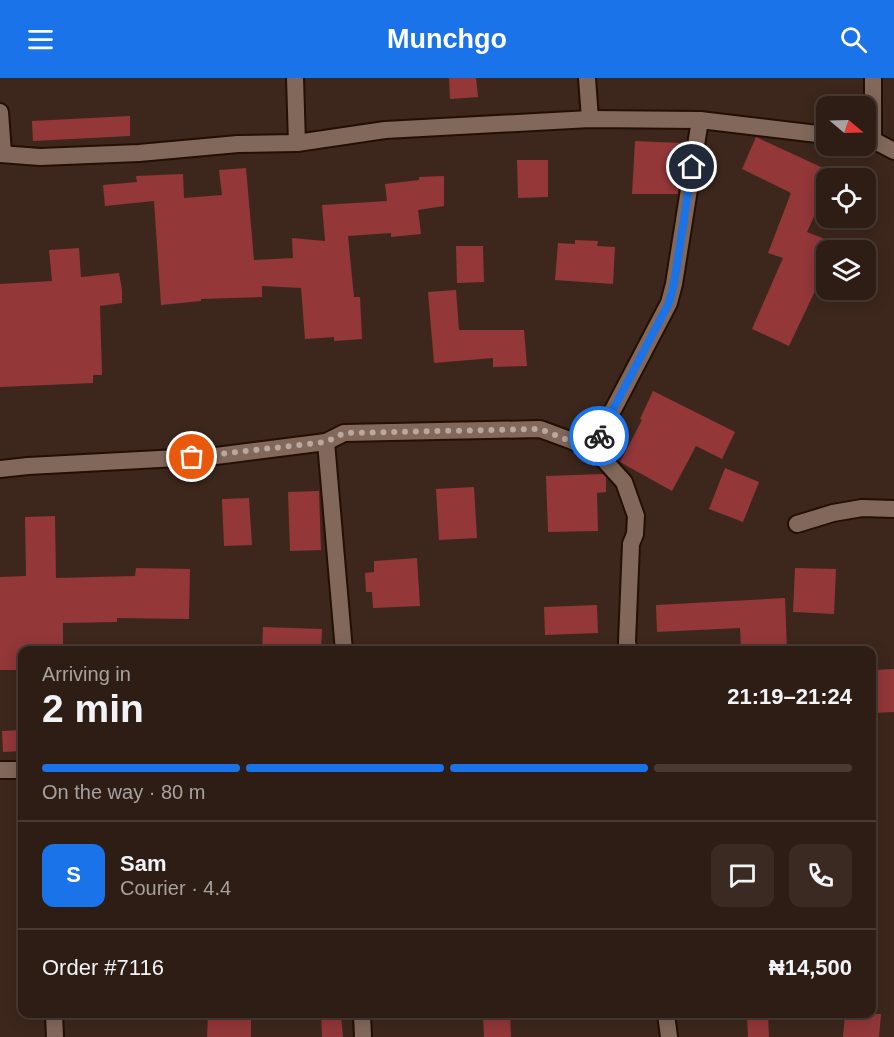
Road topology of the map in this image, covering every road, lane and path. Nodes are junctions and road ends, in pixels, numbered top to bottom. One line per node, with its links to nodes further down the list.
1 (295, 78): 9 (street)
2 (587, 78): 6 (street)
3 (873, 78): 4 (street)
4 (872, 96)
5 (0, 112): 12 (street)
6 (590, 119): 7 (street); 9 (street)
7 (700, 120): 8 (street); 14 (street)
8 (816, 134)
9 (297, 143): 12 (street)
10 (876, 143): 11 (street)
11 (894, 152)
12 (2, 153)
13 (326, 442): 14 (street); 15 (street); 18 (street)
14 (592, 450): 19 (street)
15 (0, 469)
16 (894, 509): 17 (street)
17 (797, 524)
18 (344, 646)
19 (628, 646)
20 (0, 770): 21 (street)
21 (18, 770)
22 (54, 1018): 25 (street)
23 (362, 1018): 26 (street)
24 (667, 1018): 27 (street)
25 (55, 1037)
26 (363, 1037)
27 (669, 1037)

